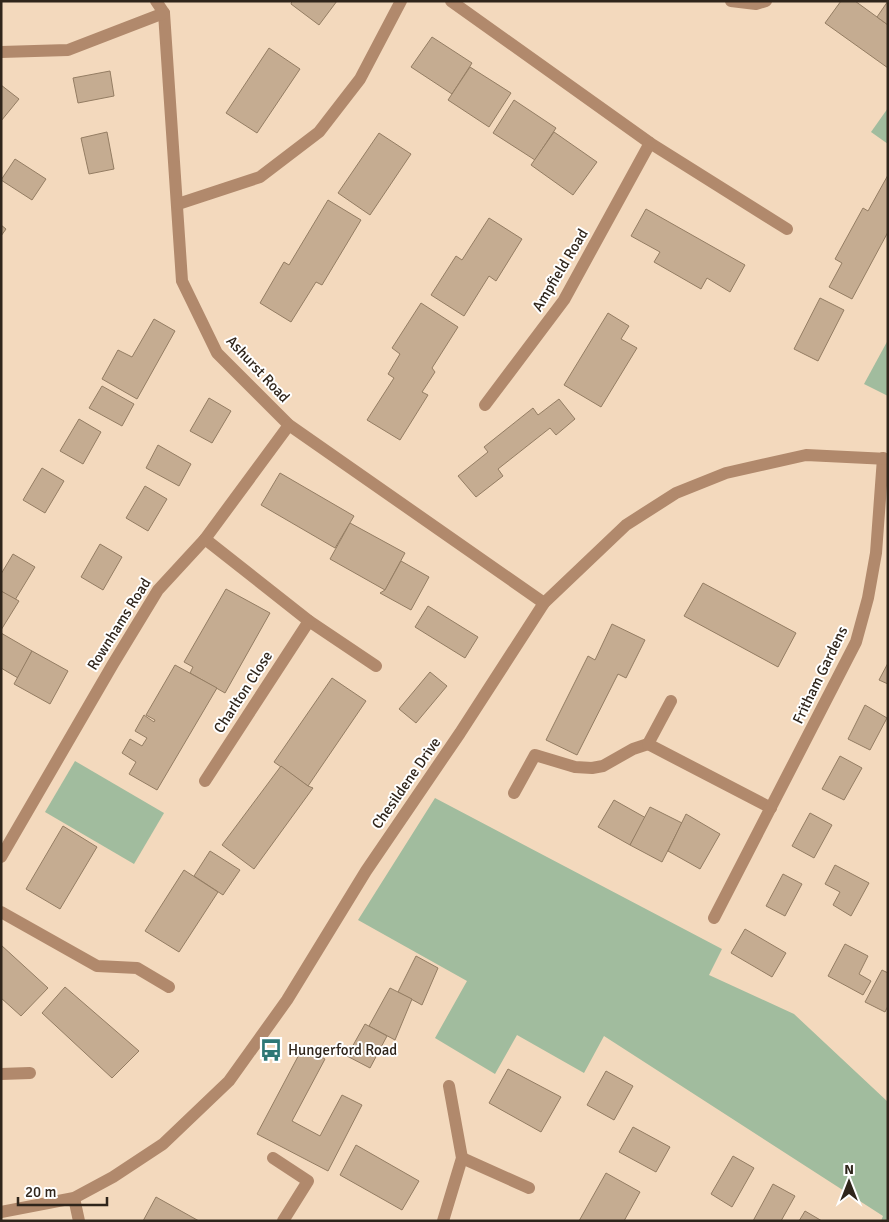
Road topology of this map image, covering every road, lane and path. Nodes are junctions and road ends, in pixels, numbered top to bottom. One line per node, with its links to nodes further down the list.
1 (156, 1): 6 (street)
2 (401, 1): 9 (street)
3 (451, 1): 8 (street)
4 (731, 1): 5 (street)
5 (766, 1)
6 (164, 13): 7 (street); 9 (street, Ashurst Road)
7 (1, 52)
8 (650, 144): 10 (street); 11 (street, Ampfield Road)
9 (178, 204): 12 (street, Ashurst Road)
10 (787, 229)
11 (485, 405)
12 (289, 425): 14 (street, Rownhams Road); 15 (street, Ashurst Road)
13 (886, 458): 15 (street, Chesildene Drive); 22 (street, Fritham Gardens)
14 (205, 538): 16 (street); 23 (street, Rownhams Road)
15 (544, 603): 33 (street, Chesildene Drive)
16 (309, 621): 17 (street); 20 (street, Charlton Close)
17 (376, 666)
18 (671, 701): 19 (street)
19 (648, 744): 21 (street); 22 (street)
20 (205, 781)
21 (514, 793)
22 (771, 808): 25 (street, Fritham Gardens)
23 (1, 857)
24 (1, 912): 26 (street)
25 (714, 918)
26 (169, 987)
27 (30, 1073): 28 (street)
28 (1, 1074)
29 (449, 1086): 31 (street)
30 (273, 1158): 36 (street)
31 (462, 1158): 32 (street); 37 (street)
32 (529, 1188)
33 (74, 1198): 34 (street, Chesildene Drive); 35 (street)
34 (1, 1212)
35 (79, 1221)
36 (283, 1221)
37 (443, 1221)

